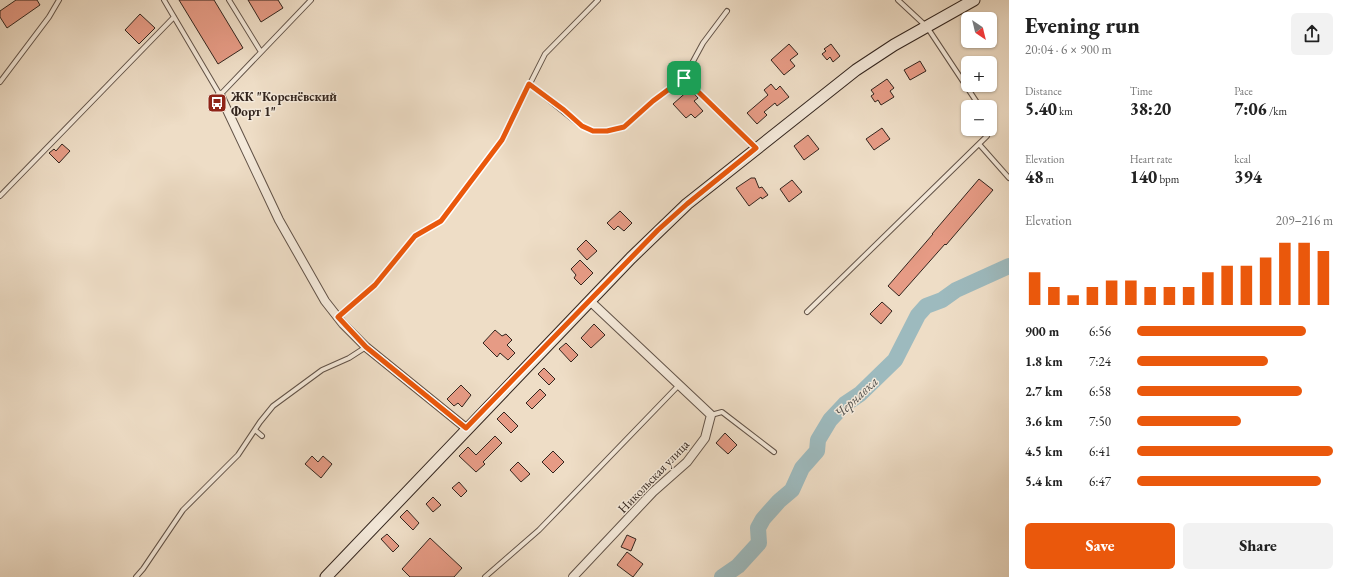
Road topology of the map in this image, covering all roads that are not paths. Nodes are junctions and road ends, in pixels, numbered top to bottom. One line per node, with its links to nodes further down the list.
1 (58, 0): 13 (lane)
2 (164, 0): 9 (lane)
3 (229, 0): 11 (lane)
4 (311, 0): 11 (lane)
5 (598, 0): 14 (lane)
6 (898, 0): 10 (lane)
7 (974, 0): 10 (main road)
8 (726, 11): 12 (lane)
9 (174, 17): 15 (lane); 21 (lane)
10 (927, 27): 16 (lane); 19 (main road)
11 (261, 52): 15 (lane)
12 (684, 78): 14 (lane); 19 (lane)
13 (0, 82)
14 (529, 84): 24 (lane)
15 (220, 95): 24 (street)
16 (975, 100)
17 (987, 136): 18 (lane)
18 (979, 144): 20 (lane); 23 (lane)
19 (756, 148): 22 (main road)
20 (1009, 178)
21 (0, 196)
22 (590, 301): 26 (street); 28 (main road)
23 (807, 312)
24 (338, 317): 25 (street)
25 (366, 347): 28 (street); 29 (lane)
26 (679, 385): 27 (street); 34 (lane)
27 (711, 415): 31 (lane); 35 (street, Никольская улица)
28 (466, 428): 33 (main road)
29 (256, 430): 30 (lane); 32 (lane)
30 (262, 436)
31 (774, 452)
32 (136, 577)
33 (326, 577)
34 (485, 577)
35 (573, 577)

